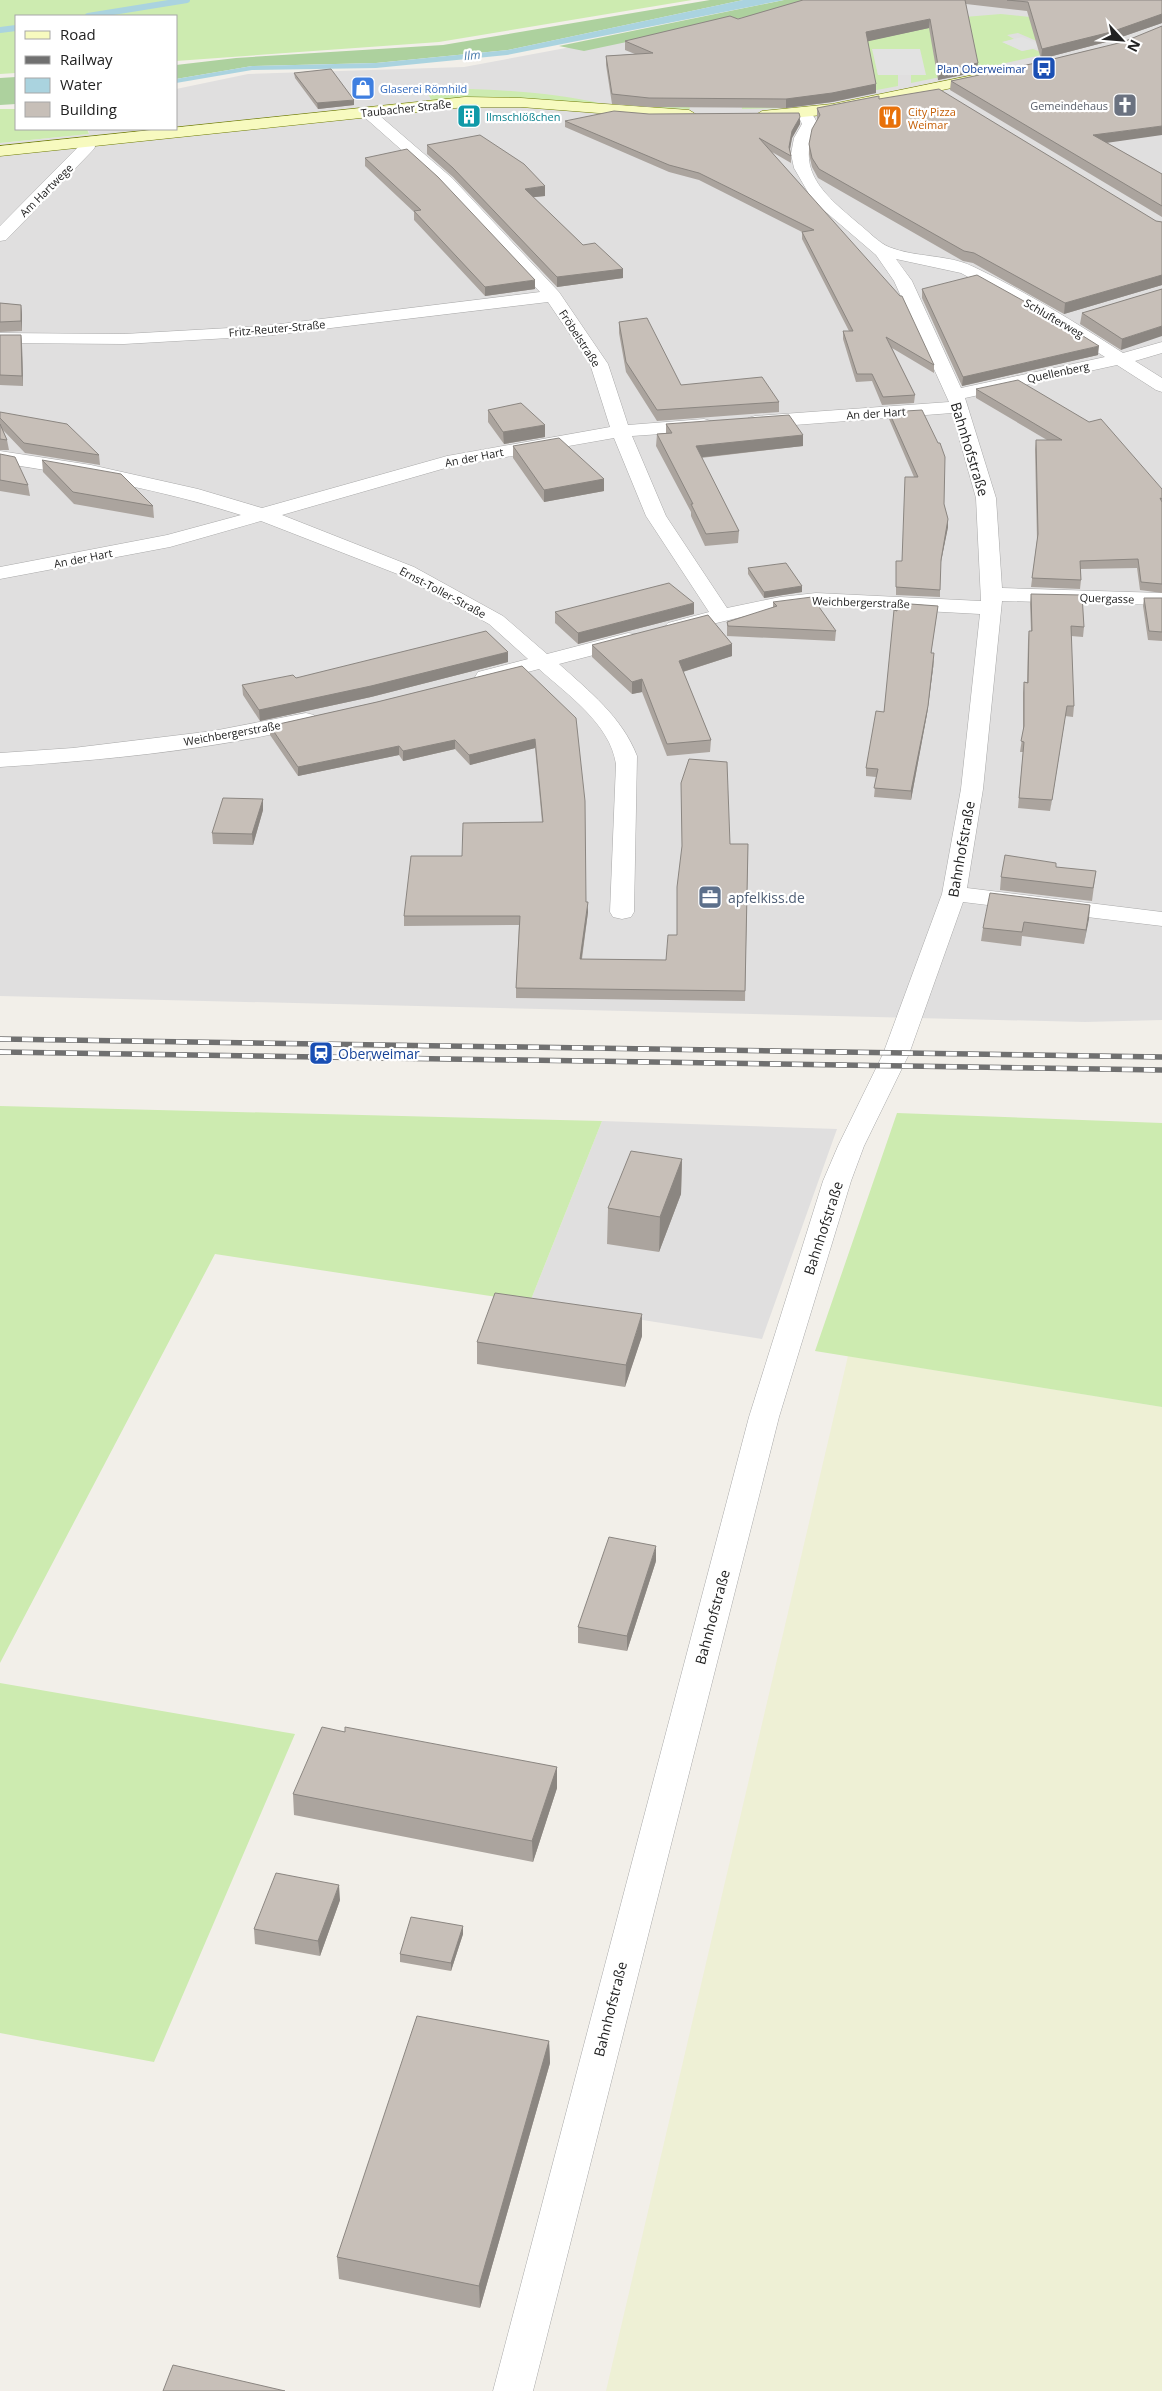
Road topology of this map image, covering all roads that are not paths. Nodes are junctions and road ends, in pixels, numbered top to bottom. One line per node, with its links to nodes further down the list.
1 (999, 74): 2 (street)
2 (934, 87): 3 (street); 5 (street)
3 (954, 100)
4 (367, 112): 6 (street, Taubacher Straße); 8 (street, Taubacher Straße); 12 (street, Fröbelstraße)
5 (805, 113): 7 (street); 11 (street, Bahnhofstraße)
6 (703, 115)
7 (745, 116)
8 (86, 142): 9 (street, Taubacher Straße); 10 (street, Am Hartwege)
9 (0, 151)
10 (0, 236)
11 (882, 251): 14 (street, Schlufterweg); 19 (street, Bahnhofstraße)
12 (553, 296): 15 (street, Fritz-Reuter-Straße); 22 (street, Fröbelstraße)
13 (1081, 316): 14 (street)
14 (1062, 322): 17 (street, Schlufterweg)
15 (0, 338)
16 (1162, 348): 17 (street, Quellenberg)
17 (1122, 358): 18 (street, Schlufterweg); 19 (street, Quellenberg)
18 (1162, 386)
19 (957, 401): 20 (street, An der Hart); 27 (street, Bahnhofstraße)
20 (737, 423)
21 (718, 424): 22 (street, An der Hart)
22 (621, 431): 24 (street, An der Hart); 28 (street, Fröbelstraße)
23 (0, 457): 24 (street, Ernst-Toller-Straße)
24 (262, 515): 25 (street, An der Hart); 29 (street, Ernst-Toller-Straße)
25 (0, 573)
26 (1162, 599): 27 (street, Quergasse)
27 (991, 601): 28 (street, Weichbergerstraße); 33 (street, Bahnhofstraße)
28 (721, 615): 29 (street, Weichbergerstraße)
29 (546, 662): 30 (street, Weichbergerstraße); 34 (street, Ernst-Toller-Straße)
30 (471, 681)
31 (330, 715): 32 (street, Weichbergerstraße)
32 (0, 760)
33 (954, 894): 35 (street); 36 (street, Bahnhofstraße)
34 (622, 912)
35 (1162, 919)
36 (513, 2391)

